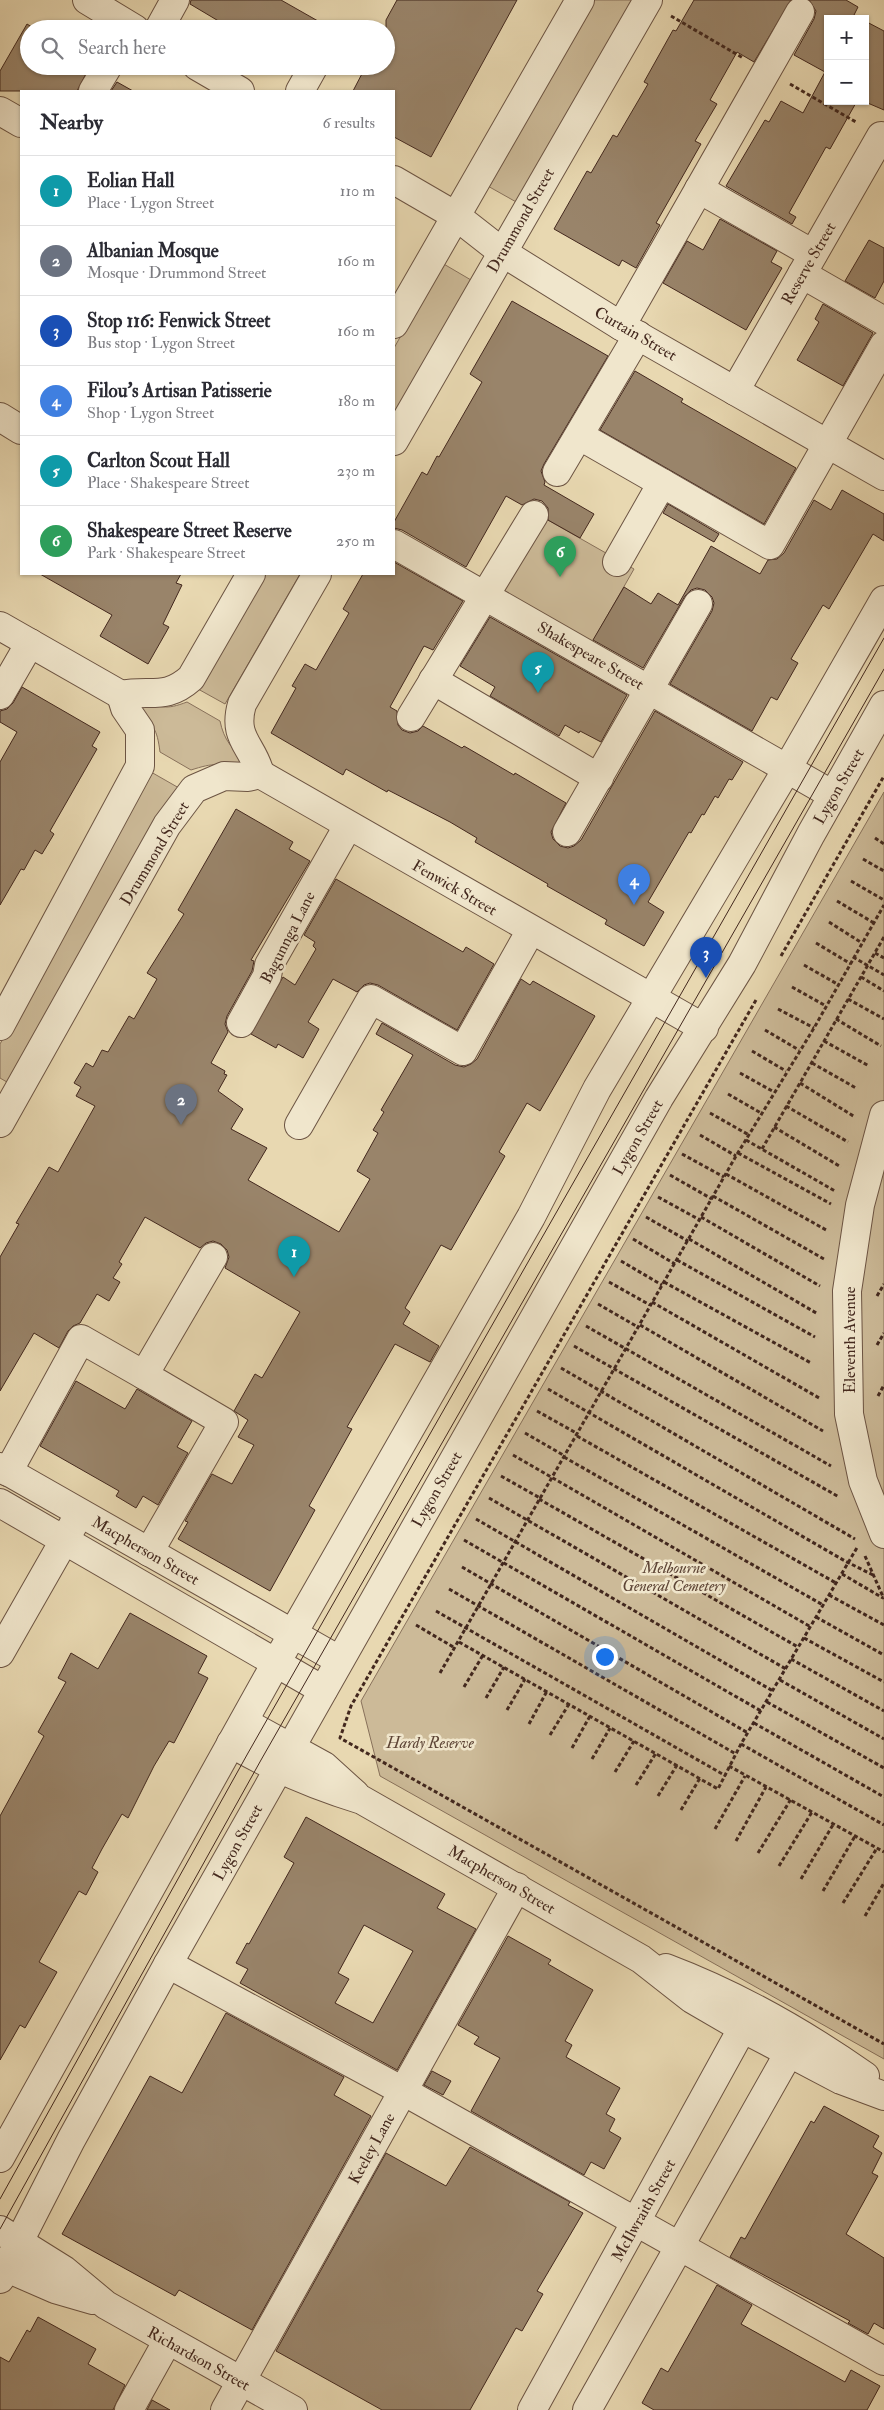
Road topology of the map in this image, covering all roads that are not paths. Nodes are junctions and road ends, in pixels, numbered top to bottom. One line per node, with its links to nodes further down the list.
1 (87, 0): 6 (street)
2 (175, 0): 7 (street)
3 (580, 0): 19 (street)
4 (648, 0): 20 (street, Drummond Street)
5 (800, 12): 18 (street)
6 (119, 20)
7 (164, 20)
8 (103, 75): 11 (street)
9 (212, 75): 12 (street)
10 (309, 75): 13 (street)
11 (94, 90)
12 (238, 90)
13 (301, 90)
14 (0, 111): 15 (street)
15 (20, 122)
16 (881, 136): 21 (street, Reserve Street)
17 (395, 181): 19 (street, Curtain Street)
18 (699, 189): 21 (street); 24 (street)
19 (456, 216): 20 (street, Curtain Street); 23 (street)
20 (502, 252): 24 (street, Curtain Street); 30 (street, Drummond Street)
21 (808, 264): 22 (street); 26 (street, Reserve Street)
22 (884, 321)
23 (395, 322)
24 (630, 330): 26 (street, Curtain Street); 29 (street)
25 (884, 345): 31 (street)
26 (735, 391): 31 (street, Curtain Street)
27 (0, 417): 28 (street)
28 (20, 429)
29 (580, 436): 32 (street); 34 (street)
30 (395, 439)
31 (828, 444): 33 (street, Curtain Street); 34 (street)
32 (557, 472)
33 (884, 476)
34 (662, 483): 37 (street)
35 (534, 515): 40 (street)
36 (395, 545): 40 (street, Shakespeare Street)
37 (617, 562)
38 (250, 575): 48 (street)
39 (316, 575): 52 (street)
40 (485, 594): 45 (street); 46 (street, Shakespeare Street)
41 (884, 600): 51 (street)
42 (698, 604): 46 (street)
43 (0, 626): 44 (street)
44 (30, 643): 47 (street); 48 (street)
45 (433, 680): 50 (street); 53 (street)
46 (650, 689): 51 (street, Shakespeare Street); 53 (street)
47 (0, 695)
48 (121, 695): 60 (street)
49 (884, 705): 54 (street, Lygon Street)
50 (411, 717)
51 (788, 769): 54 (street, Shakespeare Street); 58 (street)
52 (260, 774): 55 (street, Fenwick Street); 62 (street, Drummond Street)
53 (598, 778): 56 (street)
54 (833, 795): 61 (street, Lygon Street)
55 (348, 826): 57 (street, Fenwick Street); 59 (street, Bagunnga Lane)
56 (568, 832)
57 (531, 930): 58 (street, Fenwick Street); 64 (street)
58 (652, 999): 61 (street, Fenwick Street); 74 (street)
59 (241, 1023)
60 (0, 1026)
61 (704, 1028): 76 (street, Lygon Street)
62 (3, 1110)
63 (882, 1124): 68 (street, Eleventh Avenue)
64 (299, 1125)
65 (213, 1257): 66 (street)
66 (144, 1376): 67 (street); 73 (street)
67 (4, 1469): 70 (street, Macpherson Street)
68 (874, 1487): 71 (street, Eleventh Avenue)
69 (0, 1503): 72 (street, Macpherson Street)
70 (81, 1512): 72 (street); 73 (street, Macpherson Street)
71 (872, 1538)
72 (64, 1540): 75 (street); 77 (street, Macpherson Street)
73 (149, 1552): 74 (street, Macpherson Street)
74 (293, 1634): 76 (street, Macpherson Street); 77 (street)
75 (0, 1653)
76 (339, 1660): 78 (street, Lygon Street)
77 (276, 1663): 78 (street, Macpherson Street); 79 (street)
78 (323, 1690): 80 (street, Lygon Street)
79 (238, 1733): 80 (street, Macpherson Street); 88 (street)
80 (284, 1758): 81 (street, Macpherson Street); 82 (street, Lygon Street)
81 (517, 1887): 83 (street, Macpherson Street); 86 (street, Keeley Lane)
82 (168, 1964): 86 (street); 90 (street, Lygon Street)
83 (748, 2019): 84 (street, Macpherson Street); 89 (street, McIlwraith Street)
84 (794, 2044): 85 (street, Macpherson Street); 87 (street, Macpherson Street); 91 (street)
85 (884, 2089)
86 (403, 2091): 89 (street); 96 (street, Keeley Lane)
87 (884, 2096)
88 (0, 2158)
89 (636, 2222): 91 (street); 100 (street, McIlwraith Street)
90 (9, 2236): 92 (street, Lygon Street); 93 (street, Richardson Street)
91 (679, 2245): 95 (street); 101 (street)
92 (2, 2271): 93 (street, Richardson Street)
93 (106, 2305): 94 (street, Richardson Street)
94 (168, 2340): 96 (street, Richardson Street); 97 (street)
95 (884, 2361)
96 (241, 2381): 98 (street, Keeley Lane); 99 (street, Richardson Street)
97 (129, 2410)
98 (225, 2410)
99 (293, 2410)
100 (532, 2410)
101 (587, 2410)

